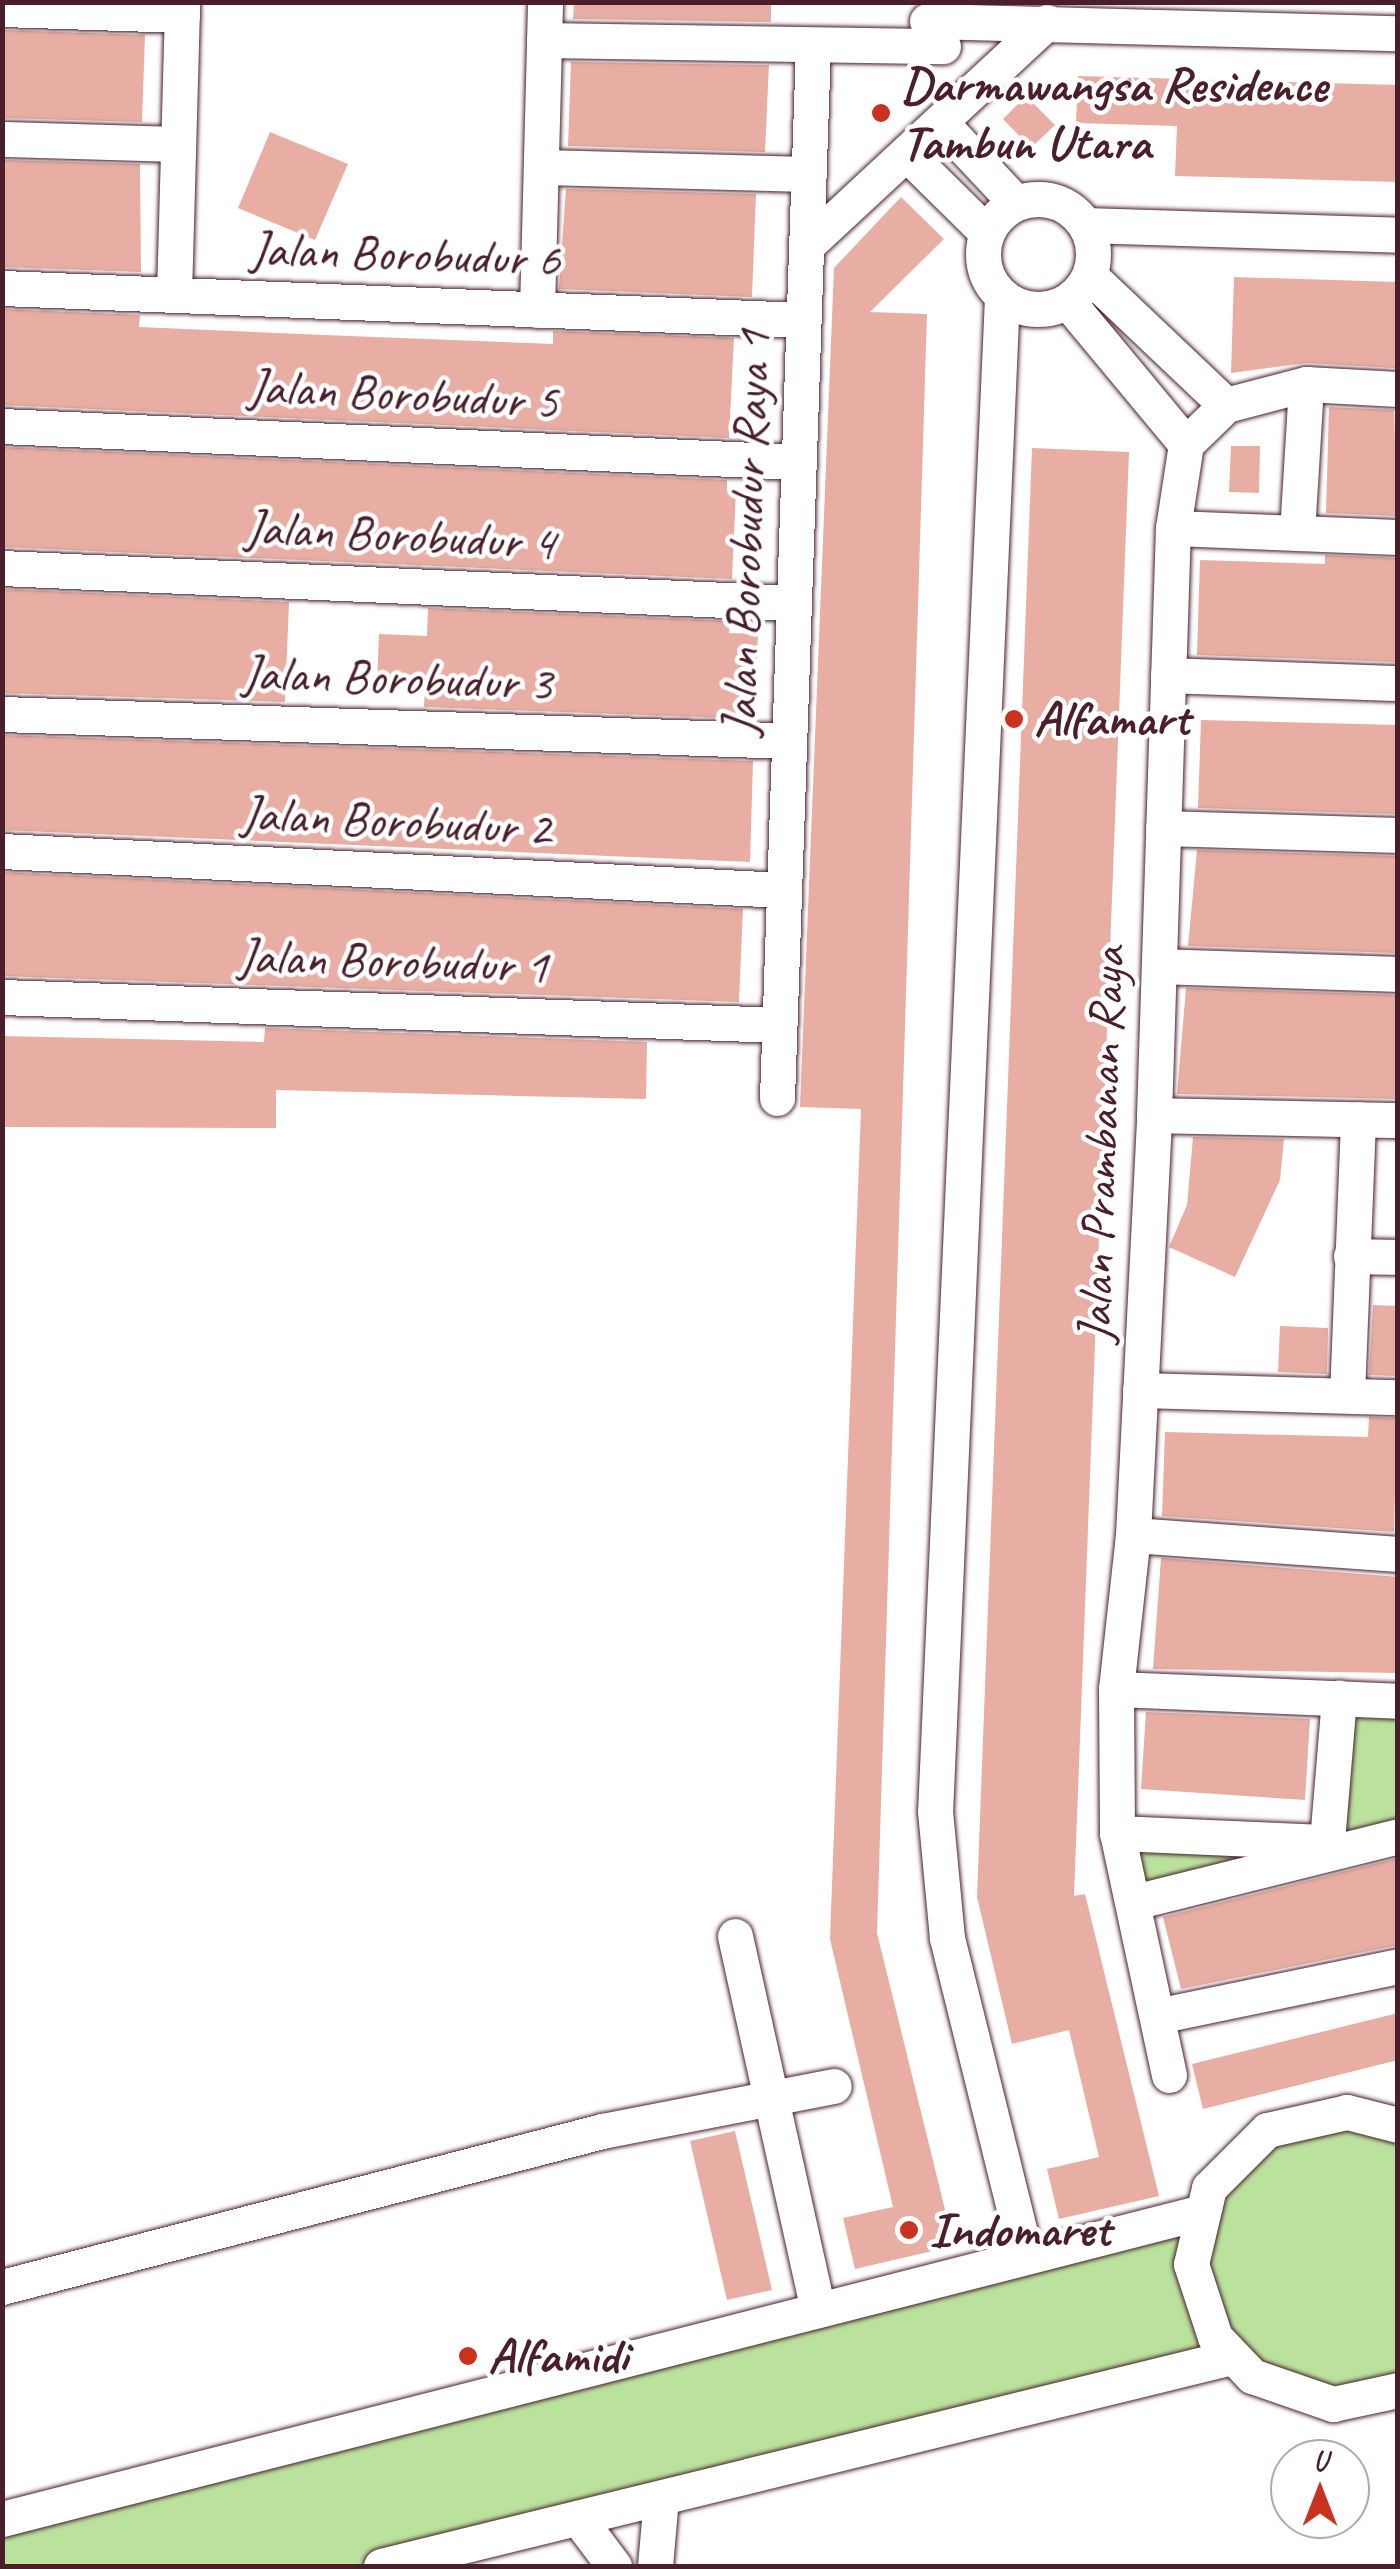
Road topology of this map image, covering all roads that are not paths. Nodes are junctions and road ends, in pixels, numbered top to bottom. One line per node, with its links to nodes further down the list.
1 (545, 2): 7 (street)
2 (2, 9): 3 (street)
3 (182, 9): 12 (street)
4 (1047, 22): 5 (street); 6 (street); 9 (street)
5 (932, 23): 8 (street); 9 (street)
6 (1398, 32)
7 (544, 40): 8 (street); 14 (street)
8 (814, 46): 15 (street, Jalan Borobudur Raya 1)
9 (973, 94): 10 (street)
10 (942, 123): 13 (street); 16 (street)
11 (2, 139): 12 (street)
12 (178, 144): 23 (street)
13 (908, 155): 18 (street); 20 (street)
14 (541, 167): 15 (street); 25 (street)
15 (809, 174): 20 (street, Jalan Borobudur Raya 1)
16 (1016, 203): 17 (street); 18 (street)
17 (1086, 225): 19 (street); 22 (street)
18 (987, 234): 24 (street)
19 (1398, 235)
20 (806, 246): 26 (street, Jalan Borobudur Raya 1)
21 (2, 288): 23 (street, Jalan Borobudur 6)
22 (1079, 289): 24 (street); 29 (street); 31 (street)
23 (174, 295): 25 (street, Jalan Borobudur 6)
24 (1002, 297): 76 (street)
25 (537, 310): 26 (street, Jalan Borobudur 6)
26 (803, 320): 32 (street, Jalan Borobudur Raya 1)
27 (1306, 384): 28 (street); 29 (street); 34 (street)
28 (1398, 389)
29 (1226, 405): 31 (street)
30 (2, 426): 32 (street, Jalan Borobudur 5)
31 (1186, 444): 33 (street, Jalan Prambanan Raya)
32 (798, 462): 37 (street, Jalan Borobudur Raya 1)
33 (1173, 528): 34 (street); 38 (street, Jalan Prambanan Raya)
34 (1297, 533): 35 (street)
35 (1398, 537)
36 (2, 568): 37 (street, Jalan Borobudur 4)
37 (794, 603): 41 (street, Jalan Borobudur Raya 1)
38 (1168, 674): 39 (street); 42 (street, Jalan Prambanan Raya)
39 (1398, 683)
40 (2, 714): 41 (street, Jalan Borobudur 3)
41 (789, 741): 45 (street, Jalan Borobudur Raya 1)
42 (1163, 828): 43 (street); 46 (street, Jalan Prambanan Raya)
43 (1398, 835)
44 (2, 851): 45 (street, Jalan Borobudur 2)
45 (784, 890): 49 (street, Jalan Borobudur Raya 1)
46 (1158, 966): 47 (street); 51 (street, Jalan Prambanan Raya)
47 (1398, 974)
48 (2, 997): 49 (street, Jalan Borobudur 1)
49 (779, 1025): 50 (street, Jalan Borobudur Raya 1)
50 (776, 1098)
51 (1154, 1114): 52 (street); 56 (street, Jalan Prambanan Raya)
52 (1358, 1119): 53 (street); 54 (street)
53 (1398, 1120)
54 (1352, 1256): 55 (street); 57 (street)
55 (1398, 1257)
56 (1140, 1390): 57 (street); 59 (street, Jalan Prambanan Raya)
57 (1347, 1395): 58 (street)
58 (1398, 1397)
59 (1133, 1535): 60 (street); 61 (street, Jalan Prambanan Raya)
60 (1398, 1554)
61 (1116, 1689): 62 (street); 64 (street, Jalan Prambanan Raya)
62 (1339, 1698): 63 (street); 66 (street)
63 (1398, 1701)
64 (1117, 1834): 66 (street); 67 (street, Jalan Prambanan Raya)
65 (1398, 1836): 66 (street)
66 (1326, 1847): 67 (street)
67 (1134, 1902): 70 (street, Jalan Prambanan Raya)
68 (735, 1936): 73 (street)
69 (1398, 1966): 70 (street)
70 (1157, 2016): 71 (street, Jalan Prambanan Raya)
71 (1169, 2075)
72 (834, 2086): 73 (street)
73 (771, 2097): 77 (street); 78 (street)
74 (1398, 2125): 75 (street)
75 (1198, 2214): 76 (street); 79 (street)
76 (1025, 2254): 78 (street)
77 (2, 2287)
78 (818, 2310): 83 (street)
79 (1230, 2357): 80 (street); 81 (street)
80 (1398, 2390)
81 (660, 2498): 82 (street); 84 (street)
82 (578, 2518): 85 (street); 86 (street)
83 (2, 2519)
84 (654, 2562): 86 (street)
85 (381, 2566)
86 (616, 2566)

